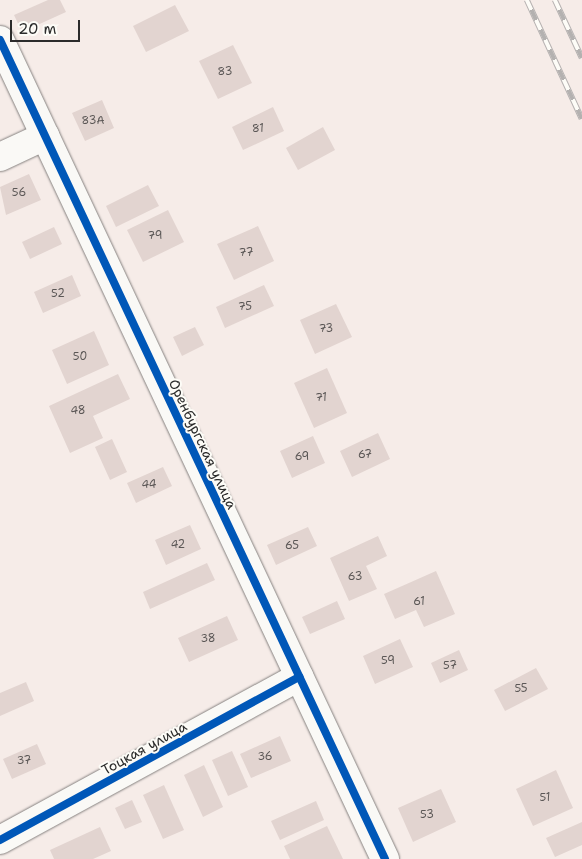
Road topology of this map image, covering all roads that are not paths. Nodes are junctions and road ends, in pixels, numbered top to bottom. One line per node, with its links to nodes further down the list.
1 (0, 40): 2 (street, Оренбургская улица)
2 (45, 136): 3 (street); 4 (street, Оренбургская улица)
3 (0, 157)
4 (299, 677): 5 (street, Тоцкая улица); 8 (street, Оренбургская улица)
5 (0, 840)
6 (0, 849): 7 (street)
7 (5, 859)
8 (385, 859)

